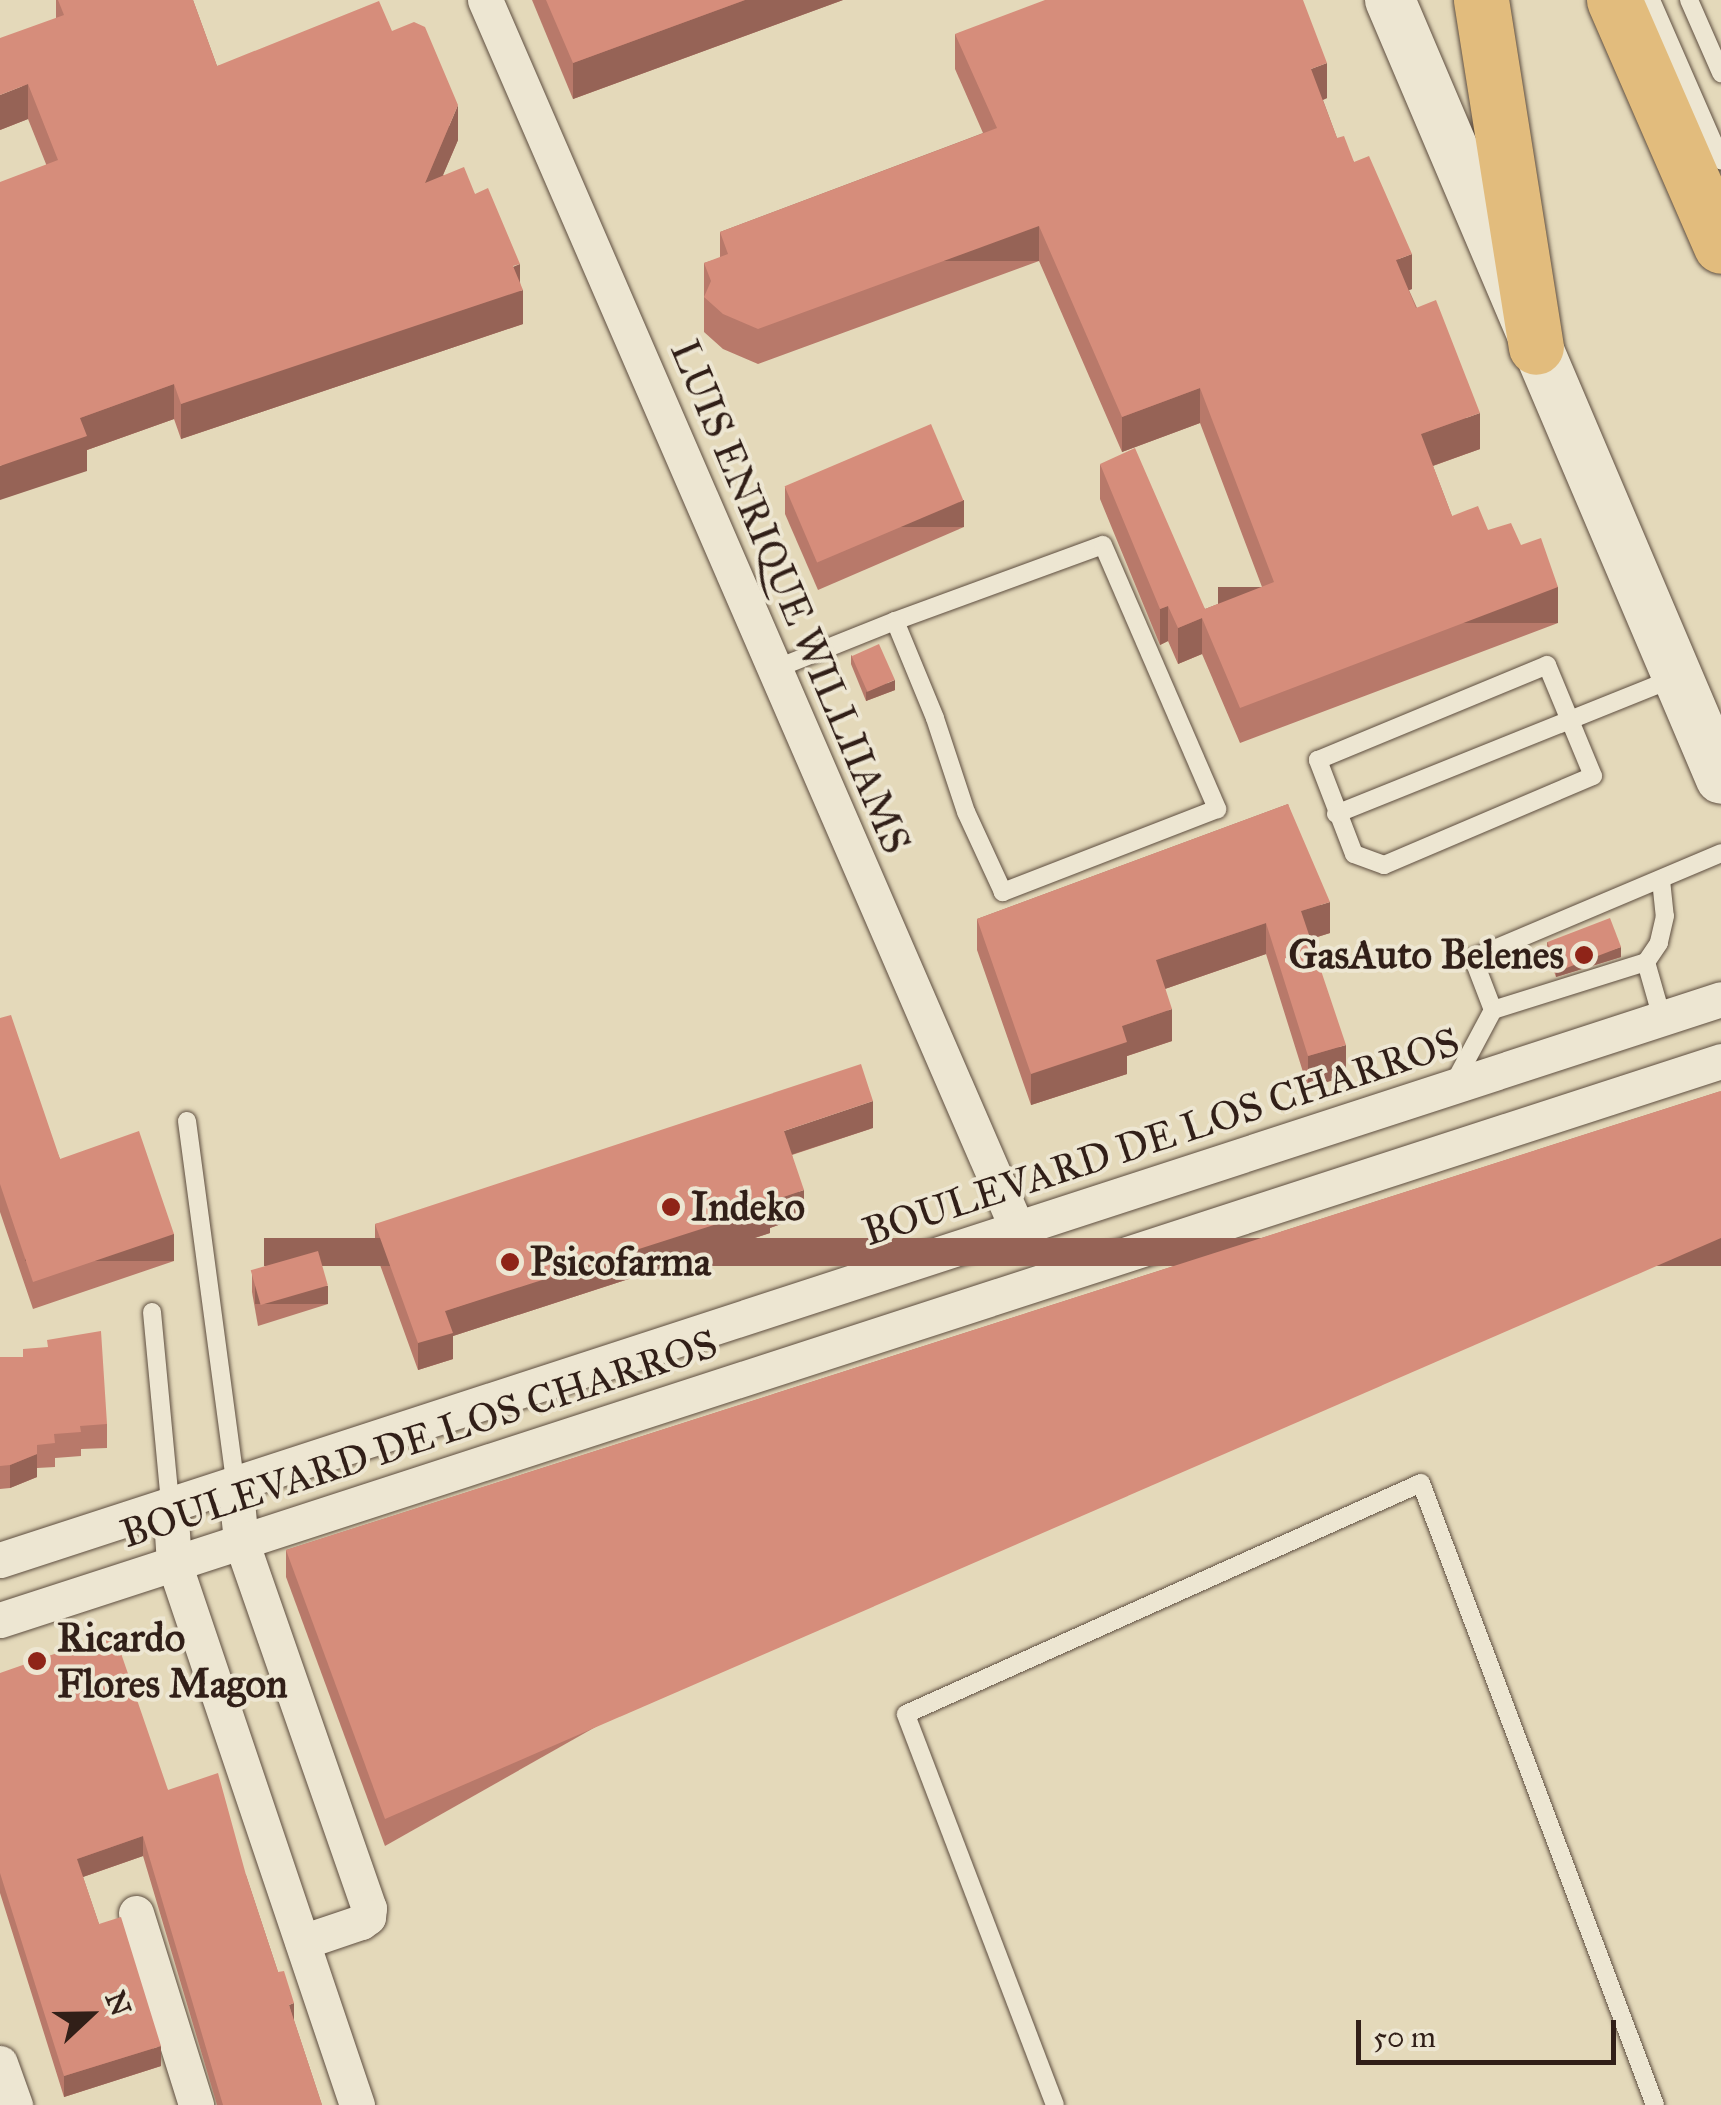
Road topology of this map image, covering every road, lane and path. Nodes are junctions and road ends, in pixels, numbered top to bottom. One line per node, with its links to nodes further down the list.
1 (485, 0): 12 (street, LUIS ENRIQUE WILLIIAMS)
2 (1390, 0): 10 (main road)
3 (1481, 0): 10 (highway)
4 (1614, 0): 9 (highway)
5 (1652, 0): 8 (lane)
6 (1689, 0): 7 (lane)
7 (1721, 74)
8 (1721, 160)
9 (1721, 246)
10 (1536, 347): 13 (main road)
11 (895, 621): 11 (lane); 12 (lane)
12 (775, 669): 26 (street, LUIS ENRIQUE WILLIIAMS)
13 (1677, 676): 14 (lane); 15 (main road)
14 (1572, 718): 16 (lane); 16 (lane); 16 (lane)
15 (1721, 779)
16 (1336, 814)
17 (1721, 853): 18 (lane)
18 (1661, 880): 19 (lane); 21 (lane)
19 (1646, 962): 21 (lane); 22 (lane)
20 (1721, 999): 22 (street, BOULEVARD DE LOS CHARROS)
21 (1492, 1010): 24 (lane)
22 (1662, 1018): 24 (street, BOULEVARD DE LOS CHARROS)
23 (1721, 1061): 30 (street, BOULEVARD DE LOS CHARROS)
24 (1452, 1086): 26 (street, BOULEVARD DE LOS CHARROS)
25 (187, 1120): 28 (lane)
26 (1017, 1228): 28 (street, BOULEVARD DE LOS CHARROS)
27 (152, 1312): 29 (lane)
28 (235, 1483): 29 (street, BOULEVARD DE LOS CHARROS); 30 (street)
29 (170, 1504): 31 (street, BOULEVARD DE LOS CHARROS); 32 (street)
30 (242, 1541): 32 (street, BOULEVARD DE LOS CHARROS); 35 (street)
31 (0, 1560)
32 (174, 1563): 33 (street, BOULEVARD DE LOS CHARROS); 35 (street)
33 (0, 1620)
34 (136, 1913): 38 (street)
35 (302, 1942): 39 (street)
36 (0, 2063): 37 (street)
37 (15, 2105)
38 (196, 2105)
39 (357, 2105)
40 (1055, 2105): 41 (lane)
41 (1655, 2105)

